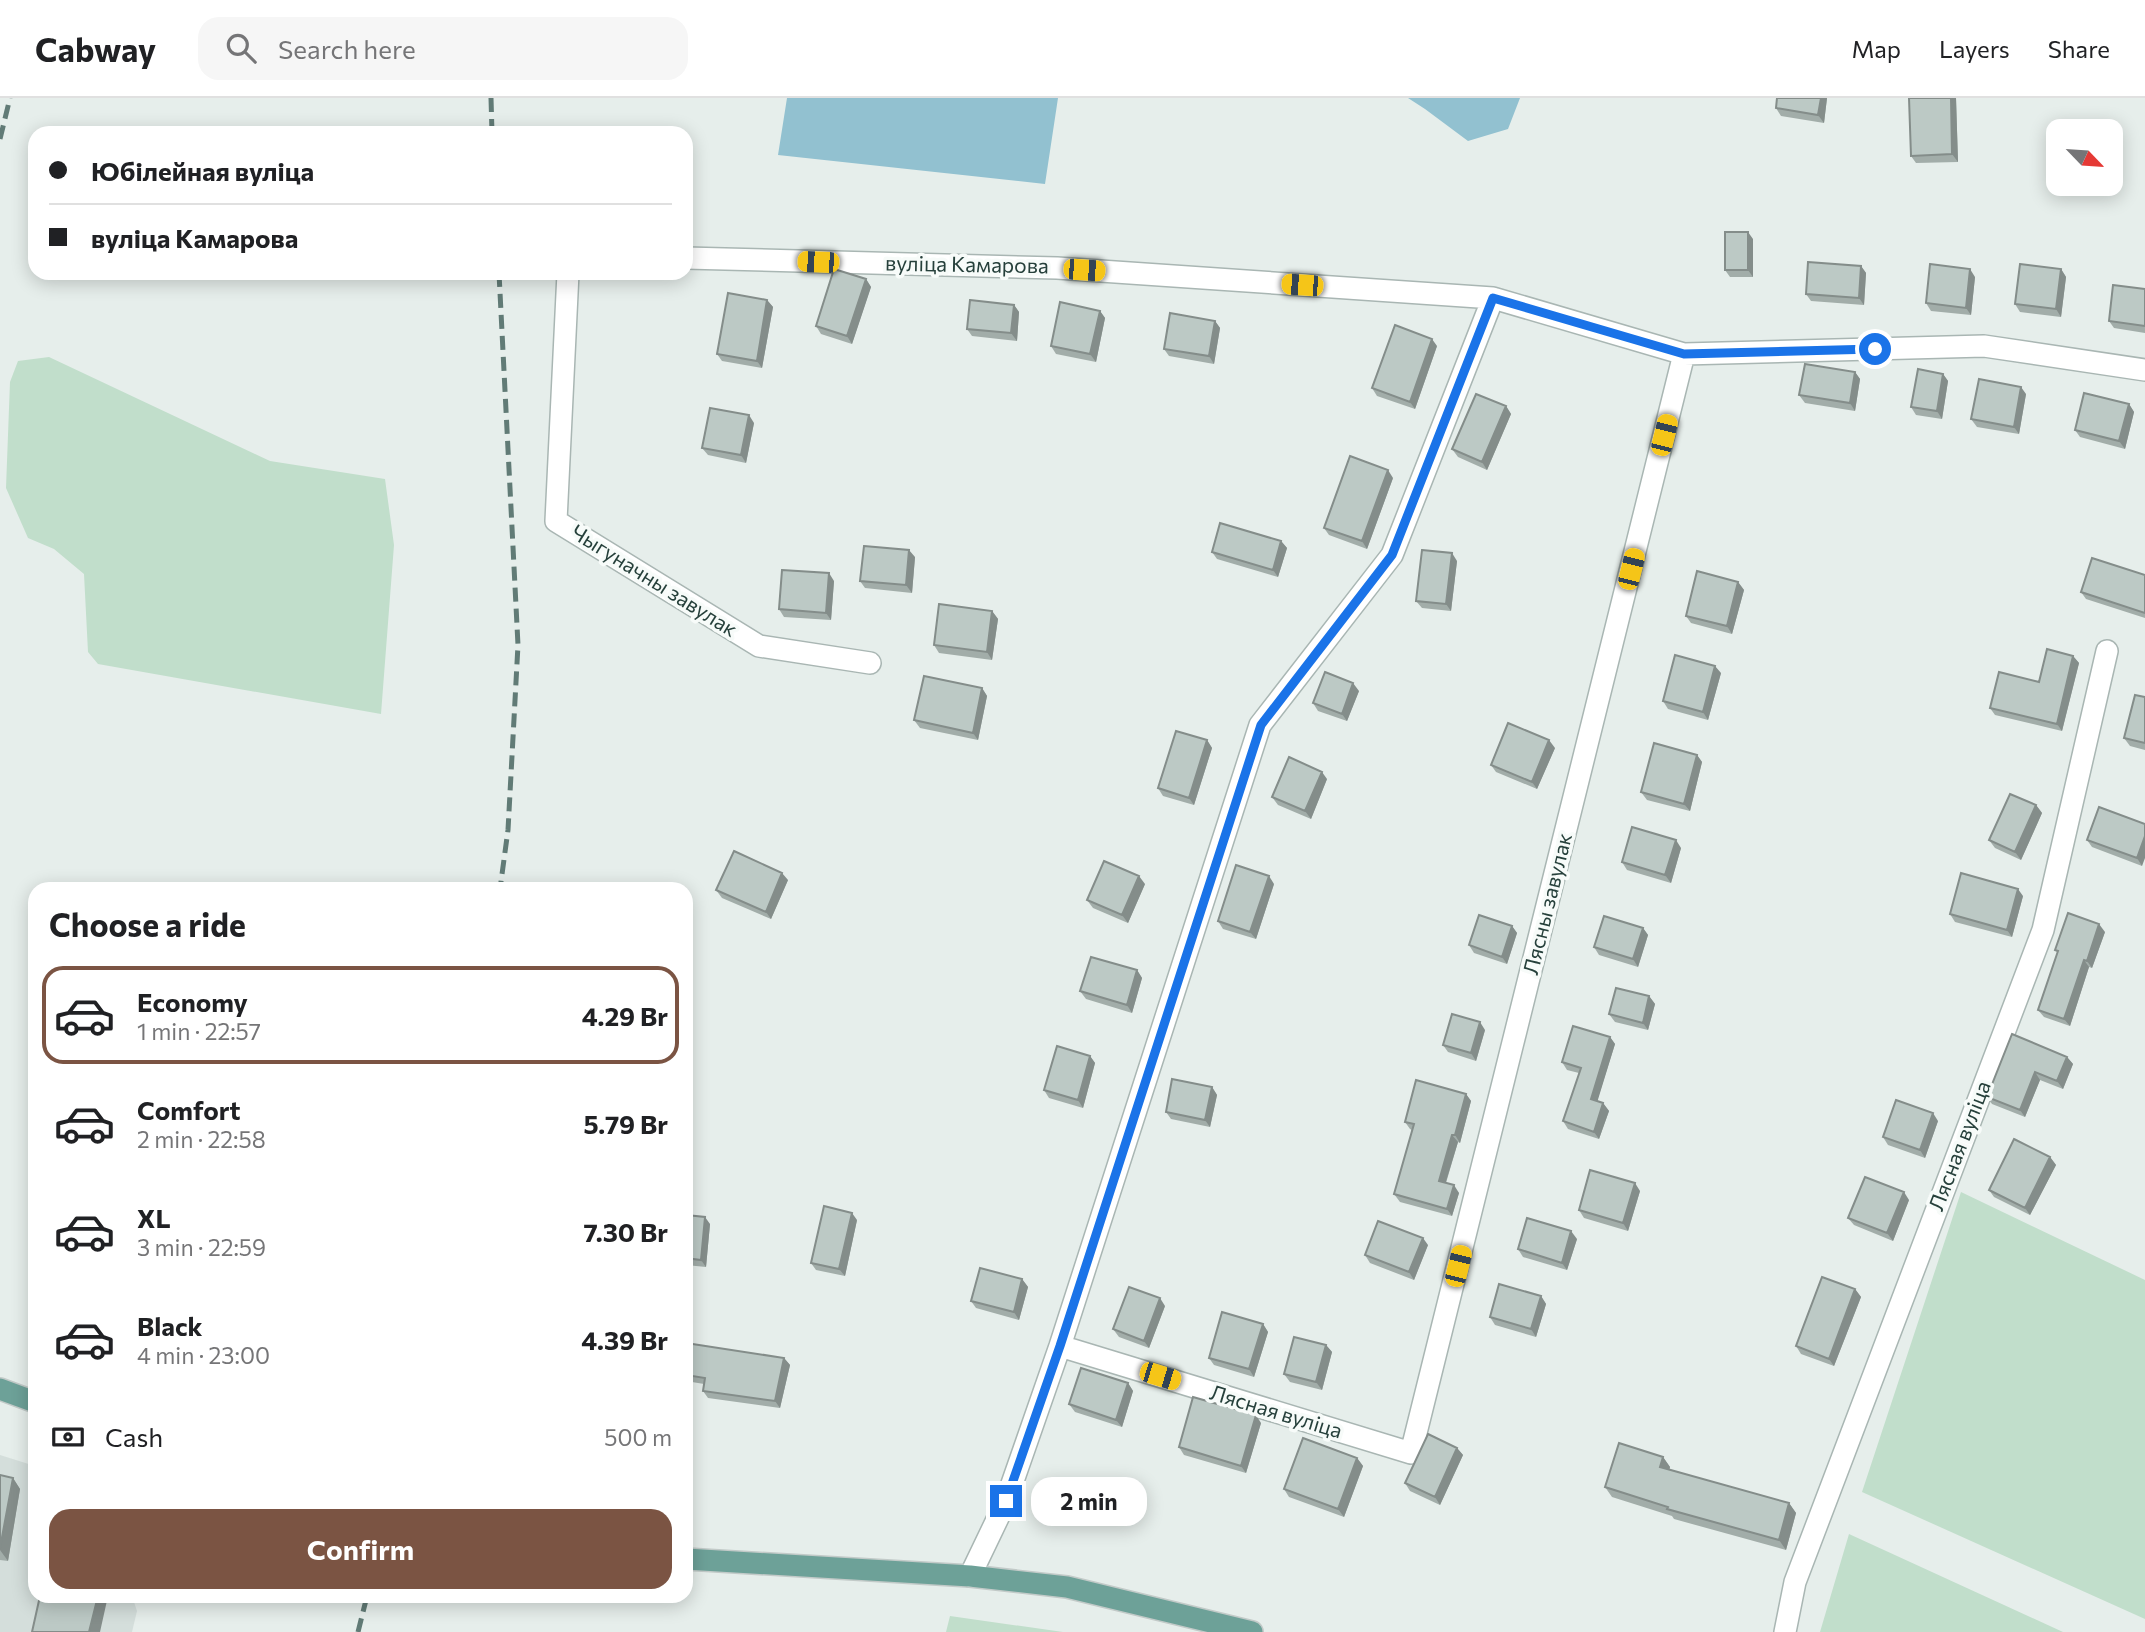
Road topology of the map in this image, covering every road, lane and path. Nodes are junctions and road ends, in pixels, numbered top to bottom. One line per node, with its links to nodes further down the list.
1 (693, 258): 3 (street, вуліца Камарова)
2 (568, 280): 7 (street, Чыгуначны завулак)
3 (1493, 298): 4 (street, вуліца Камарова); 8 (street)
4 (1684, 354): 5 (street, вуліца Камарова); 11 (street, Лясны завулак)
5 (2145, 370)
6 (2107, 652): 15 (street, Лясная вуліца)
7 (870, 663)
8 (1060, 1346): 11 (street, Лясная вуліца); 13 (street)
9 (0, 1390): 10 (main road)
10 (28, 1400)
11 (1411, 1453)
12 (693, 1559): 13 (main road)
13 (970, 1576): 14 (main road)
14 (1252, 1632)
15 (1785, 1632)

